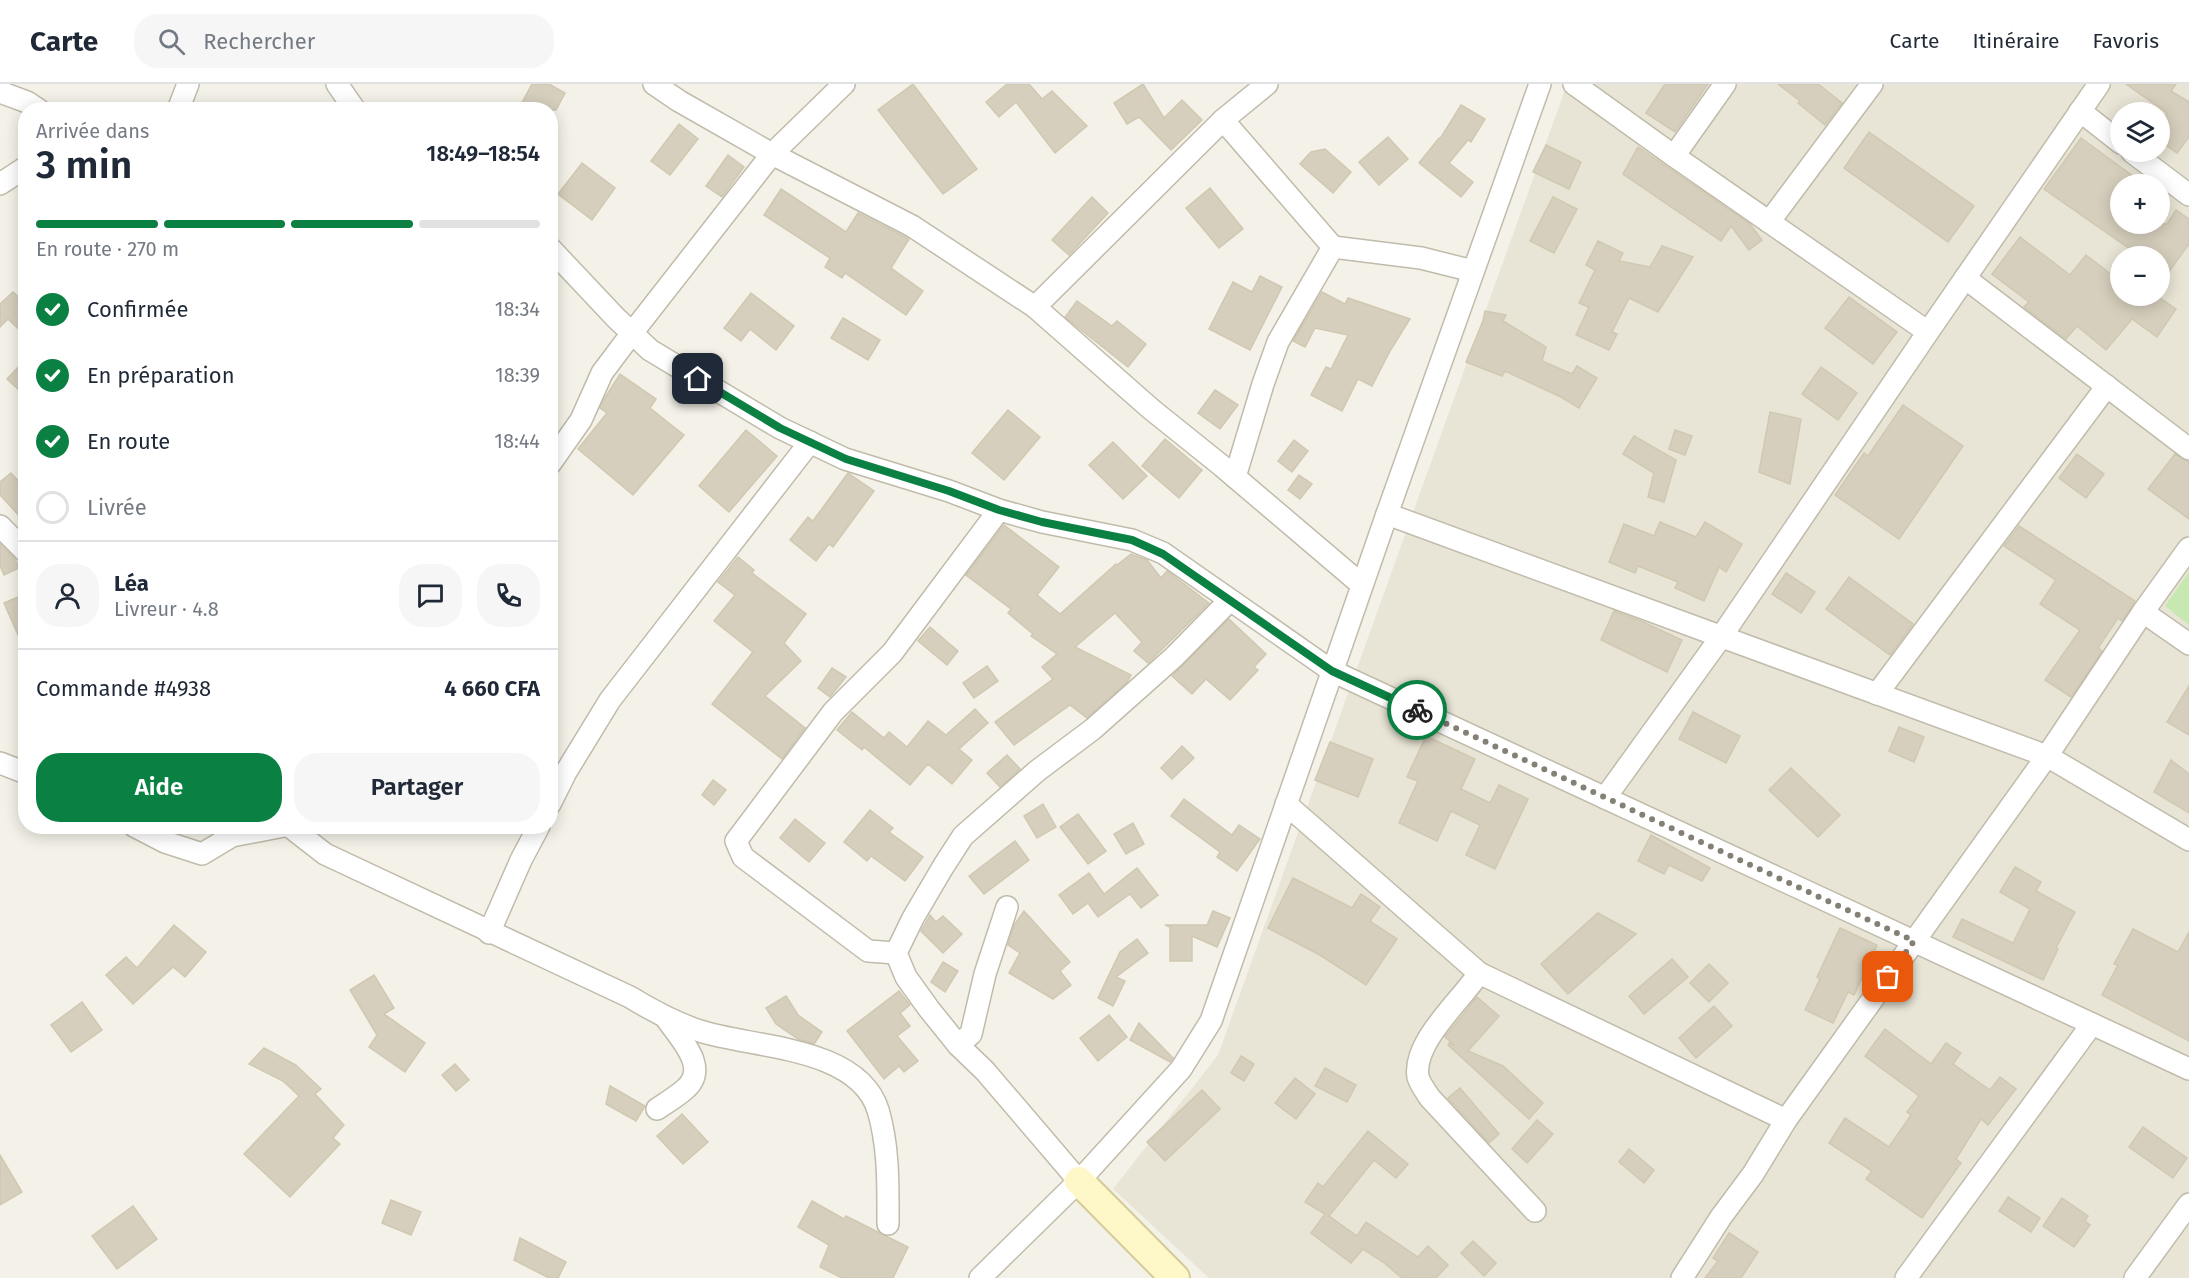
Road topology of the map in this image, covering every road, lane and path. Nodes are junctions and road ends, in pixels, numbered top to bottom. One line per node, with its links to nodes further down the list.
1 (188, 84): 13 (street)
2 (337, 84): 14 (street)
3 (654, 84): 18 (street)
4 (844, 84): 18 (street)
5 (1267, 84): 16 (street)
6 (1540, 84): 27 (street)
7 (1574, 84): 19 (street)
8 (1725, 84): 19 (street)
9 (1872, 84): 24 (street)
10 (2099, 84): 15 (street)
11 (0, 92): 12 (street)
12 (27, 102)
13 (181, 102)
14 (349, 102)
15 (2080, 111): 17 (street); 28 (street)
16 (1222, 120): 25 (street); 29 (street)
17 (2110, 134)
18 (772, 154): 29 (street); 31 (street)
19 (1674, 156): 24 (street)
20 (2145, 162): 23 (street)
21 (18, 172): 22 (street)
22 (0, 184)
23 (2189, 195)
24 (1769, 222): 30 (street)
25 (1333, 247): 27 (street); 36 (street)
26 (558, 256): 31 (street)
27 (1473, 271): 38 (street)
28 (1965, 278): 30 (street); 32 (street)
29 (1035, 307): 36 (street)
30 (1928, 332): 45 (street)
31 (632, 333): 33 (street); 35 (street)
32 (2107, 386): 34 (street); 48 (street)
33 (810, 442): 37 (street); 52 (street)
34 (2189, 449)
35 (558, 453)
36 (1235, 477): 42 (street)
37 (999, 510): 43 (street); 63 (street)
38 (1387, 514): 42 (street); 45 (street)
39 (0, 526): 40 (street)
40 (18, 544)
41 (2189, 548): 44 (street)
42 (1362, 585): 47 (street)
43 (1230, 600): 47 (street); 63 (street)
44 (2144, 612): 46 (street); 49 (street)
45 (1722, 637): 48 (street); 53 (street)
46 (2189, 644)
47 (1332, 671): 53 (street); 54 (street)
48 (1877, 694): 49 (street)
49 (2047, 756): 59 (street); 62 (street)
50 (0, 763): 51 (street)
51 (18, 770)
52 (558, 788)
53 (1605, 798): 62 (street)
54 (1286, 804): 64 (street); 71 (street)
55 (150, 834): 56 (street)
56 (242, 834)
57 (299, 834): 61 (street)
58 (535, 834): 61 (street)
59 (2189, 840)
60 (1007, 907): 67 (street)
61 (489, 933): 65 (street)
62 (1914, 941): 66 (street); 70 (street)
63 (896, 953): 67 (street)
64 (1479, 973): 70 (street); 73 (street)
65 (666, 1018): 69 (street); 74 (street)
66 (2092, 1024): 68 (street); 78 (street)
67 (958, 1045): 71 (street)
68 (2189, 1069)
69 (657, 1109)
70 (1786, 1120): 77 (street)
71 (1079, 1181): 75 (street); 76 (street)
72 (2189, 1204): 79 (street)
73 (1535, 1211)
74 (888, 1224)
75 (980, 1278)
76 (1175, 1278)
77 (1682, 1278)
78 (1906, 1278)
79 (2135, 1278)

